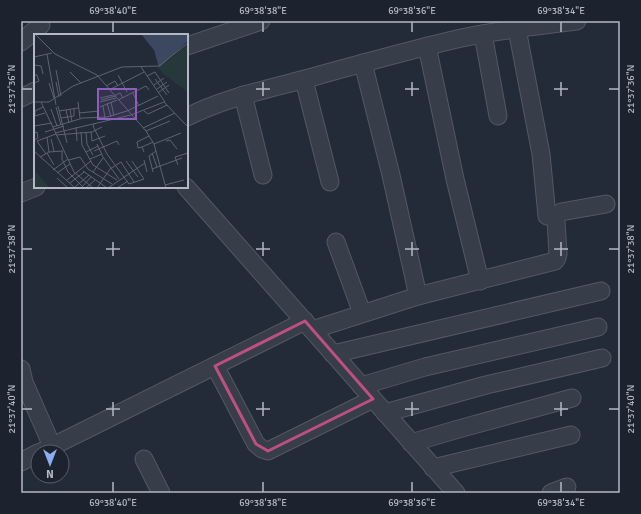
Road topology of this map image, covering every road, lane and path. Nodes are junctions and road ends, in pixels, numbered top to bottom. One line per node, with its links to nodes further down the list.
1 (261, 21): 7 (street)
2 (577, 21): 4 (street)
3 (42, 27): 6 (street)
4 (517, 29): 5 (street); 22 (street)
5 (483, 34): 8 (street); 14 (street)
6 (21, 42)
7 (188, 46)
8 (427, 46): 9 (street); 24 (street)
9 (363, 63): 10 (street); 26 (street)
10 (304, 80): 12 (street); 17 (street)
11 (34, 92): 13 (street)
12 (243, 95): 15 (street); 16 (street)
13 (21, 98)
14 (498, 116)
15 (188, 117)
16 (264, 175)
17 (330, 182)
18 (34, 188): 20 (street)
19 (187, 188): 28 (street)
20 (21, 193)
21 (606, 204): 24 (street)
22 (547, 216)
23 (336, 242): 27 (street)
24 (480, 281): 26 (street)
25 (600, 291): 30 (street)
26 (418, 296): 27 (street)
27 (362, 313): 28 (street)
28 (308, 326): 30 (street); 32 (street)
29 (598, 327): 34 (street)
30 (333, 354): 34 (street)
31 (602, 358): 37 (street)
32 (215, 366): 36 (street); 41 (street)
33 (21, 369): 40 (street)
34 (361, 386): 36 (street)
35 (572, 398): 39 (street)
36 (373, 400): 37 (street)
37 (385, 413): 39 (street)
38 (571, 435): 43 (street)
39 (411, 443): 43 (street)
40 (42, 444)
41 (58, 444)
42 (144, 459): 46 (street)
43 (434, 468): 45 (street)
44 (568, 487): 47 (street)
45 (448, 491)
46 (162, 493)
47 (551, 493)

